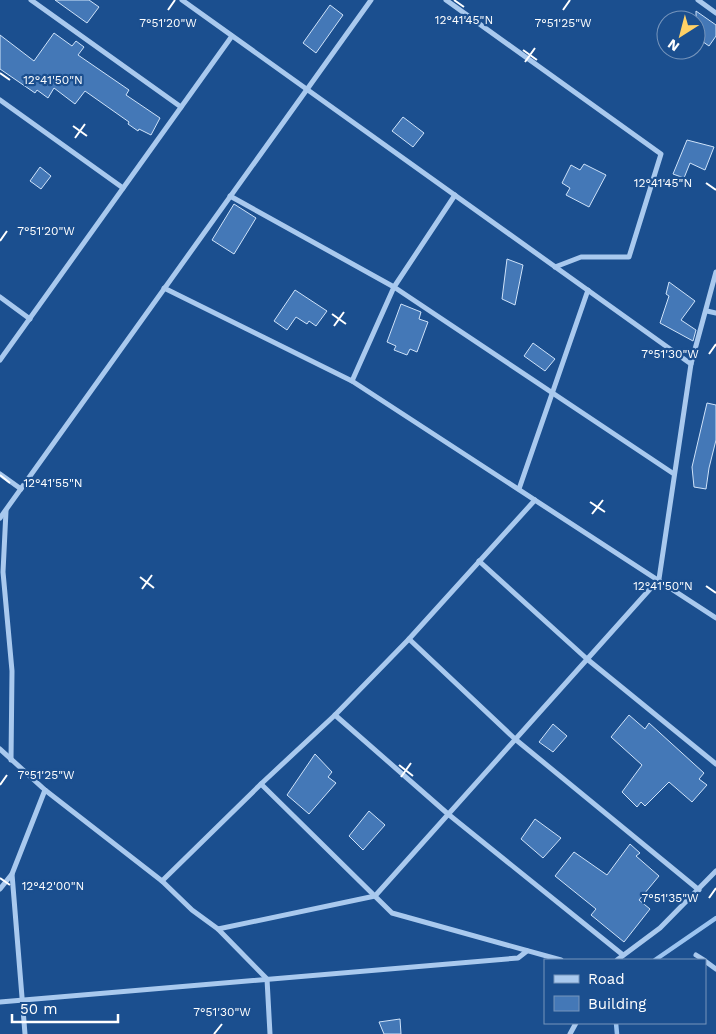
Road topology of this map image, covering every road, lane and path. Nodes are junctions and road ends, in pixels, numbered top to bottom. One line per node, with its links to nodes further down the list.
1 (31, 0): 10 (street)
2 (182, 0): 7 (street)
3 (371, 0): 8 (street)
4 (446, 0): 14 (street)
5 (698, 0): 6 (street)
6 (716, 13)
7 (232, 36): 8 (street); 10 (street)
8 (307, 90): 12 (street); 13 (street)
9 (0, 100): 11 (street)
10 (181, 107): 11 (street)
11 (123, 188): 22 (street)
12 (455, 195): 14 (street); 16 (street)
13 (230, 196): 16 (street); 17 (street)
14 (555, 267): 18 (street)
15 (716, 272): 20 (street)
16 (394, 287): 25 (street); 26 (street)
17 (164, 288): 25 (street); 29 (street)
18 (588, 290): 24 (street); 26 (street)
19 (0, 297): 22 (street)
20 (707, 311): 21 (street); 24 (street)
21 (716, 313)
22 (30, 319): 23 (street)
23 (0, 360)
24 (691, 364): 28 (street)
25 (352, 381): 30 (street)
26 (553, 393): 28 (street); 30 (street)
27 (0, 474): 29 (street)
28 (674, 474): 35 (street)
29 (21, 489): 32 (street)
30 (520, 490): 31 (street)
31 (535, 500): 34 (street); 35 (street)
32 (6, 509): 33 (street); 42 (street)
33 (0, 518)
34 (479, 561): 37 (street); 38 (street)
35 (659, 579): 36 (street); 38 (street)
36 (716, 617)
37 (409, 639): 39 (street); 40 (street)
38 (587, 659): 40 (street); 43 (street)
39 (335, 715): 44 (street); 46 (street)
40 (515, 739): 46 (street); 51 (street)
41 (0, 749): 42 (street)
42 (11, 760): 45 (street)
43 (716, 764)
44 (261, 784): 49 (street); 52 (street)
45 (45, 790): 48 (street); 49 (street)
46 (448, 814): 52 (street); 55 (street)
47 (716, 871): 51 (street)
48 (12, 874): 50 (street); 61 (street)
49 (162, 881): 53 (street)
50 (0, 889)
51 (698, 890): 55 (street)
52 (375, 896): 53 (street); 54 (street)
53 (218, 929): 60 (street)
54 (527, 951): 57 (street); 60 (street)
55 (623, 955): 58 (street)
56 (696, 955): 59 (street)
57 (557, 959)
58 (618, 959)
59 (701, 959)
60 (267, 979): 61 (street); 64 (street)
61 (22, 1000): 62 (street); 63 (street)
62 (0, 1002)
63 (25, 1034)
64 (270, 1034)

